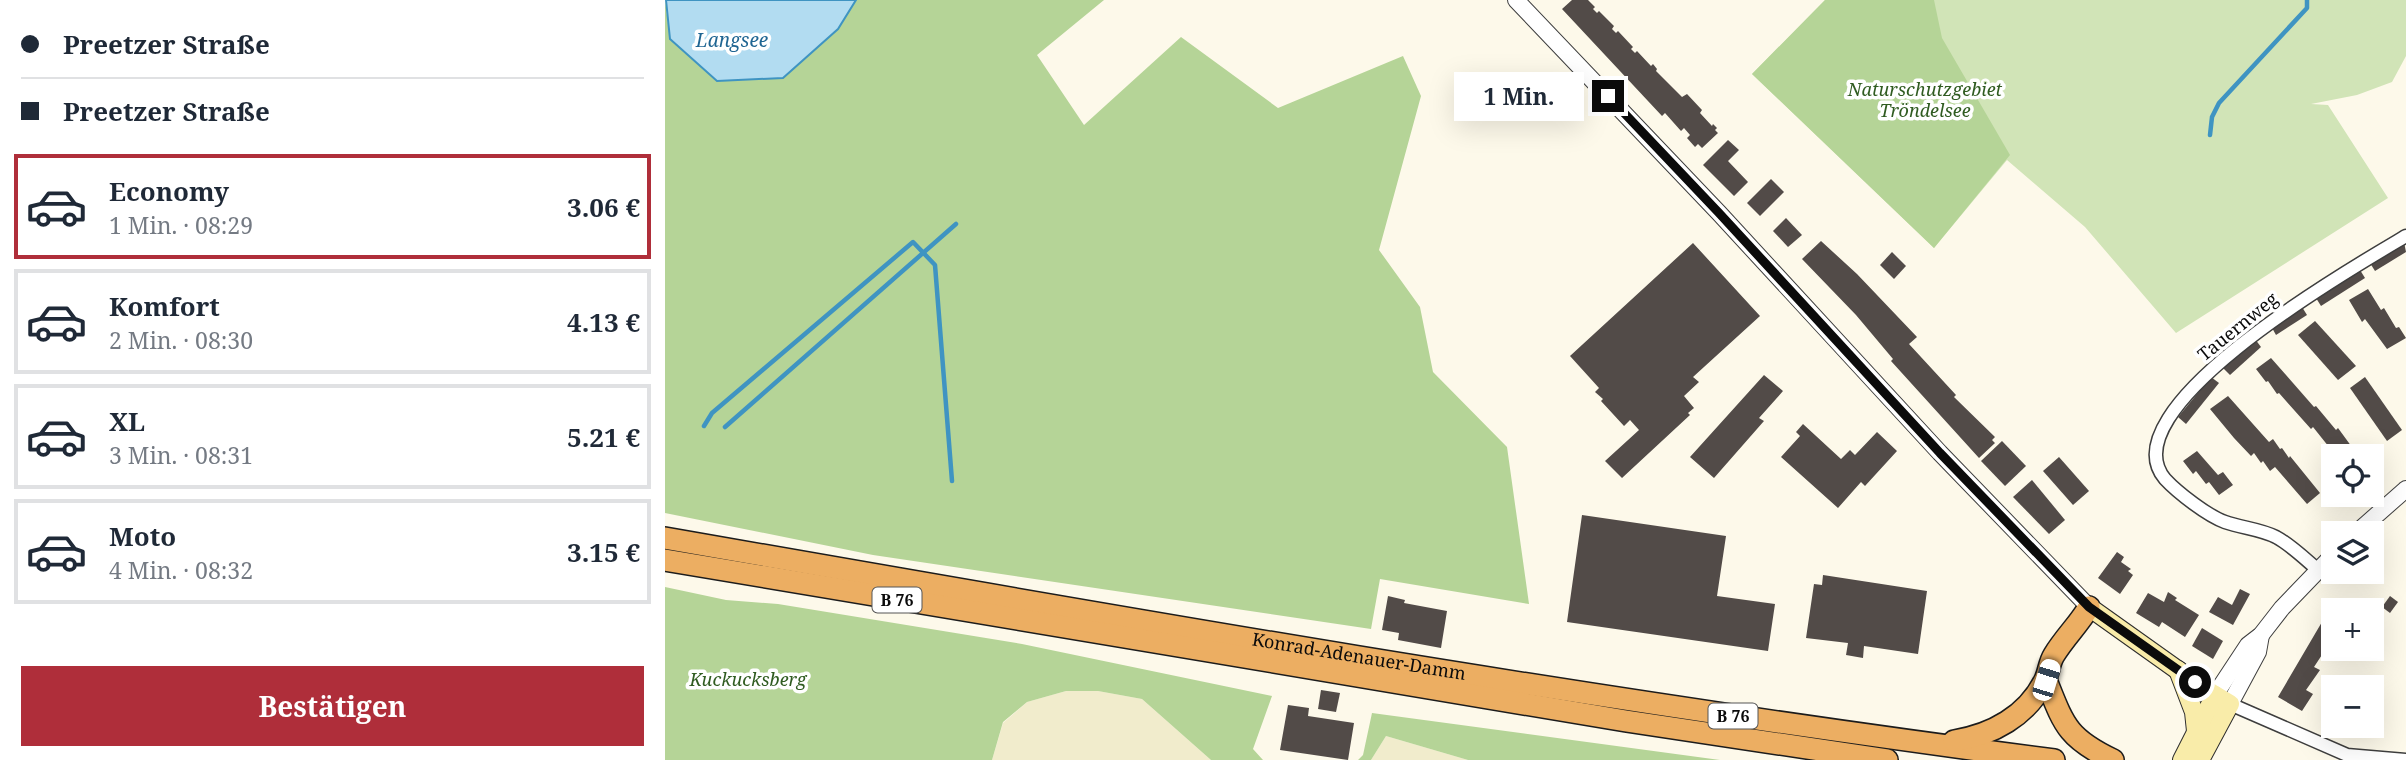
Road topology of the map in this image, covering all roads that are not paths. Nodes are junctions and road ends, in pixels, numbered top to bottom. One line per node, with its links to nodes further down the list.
1 (1516, 0): 9 (street)
2 (2406, 236): 8 (street, Tauernweg)
3 (2406, 489): 4 (street)
4 (2370, 521)
5 (665, 538): 14 (highway, Konrad-Adenauer-Damm / B 76)
6 (665, 560): 15 (highway, Konrad-Adenauer-Damm / B 76)
7 (2321, 567): 8 (street)
8 (2318, 570): 12 (street)
9 (2089, 607): 10 (main road); 11 (highway)
10 (2178, 670): 12 (main road); 13 (main road)
11 (2046, 680): 14 (highway); 17 (highway)
12 (2222, 700): 13 (main road); 19 (main road); 20 (street)
13 (2196, 731): 18 (main road)
14 (1932, 744): 16 (highway, Konrad-Adenauer-Damm / B 76)
15 (1887, 760)
16 (2054, 760)
17 (2113, 760)
18 (2182, 760)
19 (2200, 760)
20 (2406, 760)

